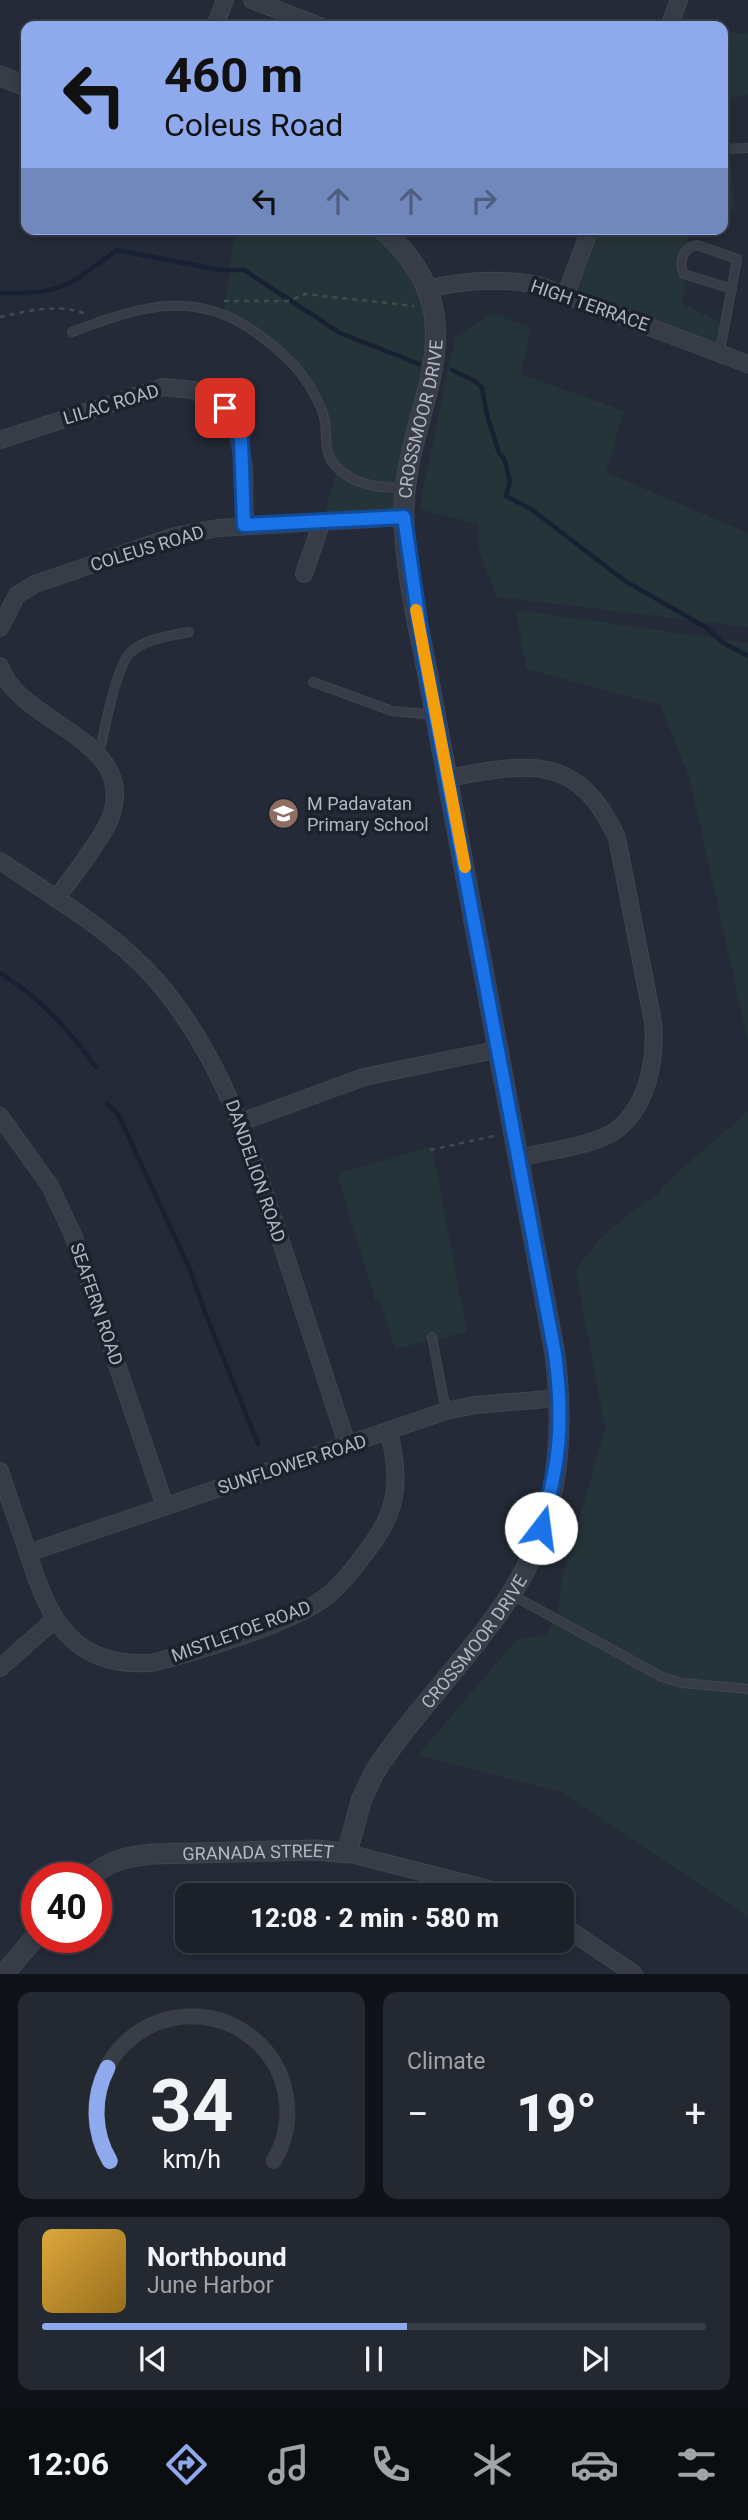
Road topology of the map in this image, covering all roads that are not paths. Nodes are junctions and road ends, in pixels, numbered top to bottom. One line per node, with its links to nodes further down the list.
1 (225, 0): 4 (street)
2 (252, 0): 5 (street)
3 (674, 2): 6 (street)
4 (217, 21)
5 (307, 21)
6 (670, 21)
7 (0, 76): 8 (street)
8 (21, 84)
9 (748, 148): 10 (lane)
10 (728, 149)
11 (388, 235): 13 (street, CROSSMOOR DRIVE)
12 (588, 235): 15 (street)
13 (425, 289): 15 (street, HIGH TERRACE); 20 (street, CROSSMOOR DRIVE)
14 (732, 289): 14 (lane); 17 (lane)
15 (566, 294): 17 (street, HIGH TERRACE)
16 (72, 332): 20 (lane)
17 (720, 351): 18 (street, HIGH TERRACE)
18 (748, 364)
19 (0, 440): 23 (street, LILAC ROAD)
20 (406, 487): 21 (street, CROSSMOOR DRIVE)
21 (404, 517): 22 (street, COLEUS ROAD); 29 (street, CROSSMOOR DRIVE)
22 (322, 521): 23 (street, COLEUS ROAD); 24 (street)
23 (244, 525): 25 (street, COLEUS ROAD)
24 (303, 574)
25 (0, 628)
26 (189, 632): 30 (lane)
27 (0, 666): 30 (street)
28 (313, 682): 29 (lane)
29 (436, 715): 31 (street, CROSSMOOR DRIVE)
30 (99, 755): 33 (street)
31 (447, 778): 34 (street, CROSSMOOR DRIVE); 37 (street)
32 (0, 861): 33 (street, DANDELION ROAD)
33 (56, 899): 36 (street, DANDELION ROAD)
34 (500, 1049): 36 (street); 37 (street, CROSSMOOR DRIVE)
35 (0, 1116): 44 (street, SEAFERN ROAD)
36 (241, 1122): 42 (street, DANDELION ROAD)
37 (519, 1157): 39 (street, CROSSMOOR DRIVE)
38 (432, 1336): 40 (lane)
39 (561, 1398): 40 (street, SUNFLOWER ROAD); 46 (street, CROSSMOOR DRIVE)
40 (446, 1411): 41 (street, SUNFLOWER ROAD)
41 (389, 1432): 42 (street, SUNFLOWER ROAD); 47 (street, MISTLETOE ROAD)
42 (347, 1444): 44 (street, SUNFLOWER ROAD)
43 (0, 1471): 45 (street, MISTLETOE ROAD)
44 (165, 1506): 45 (street, SUNFLOWER ROAD)
45 (28, 1553): 47 (street, MISTLETOE ROAD)
46 (510, 1594): 49 (lane); 50 (street, CROSSMOOR DRIVE)
47 (54, 1620): 48 (street)
48 (0, 1668)
49 (748, 1689)
50 (348, 1853): 51 (street, GRANADA STREET); 52 (street, GRANADA STREET)
51 (109, 1862)
52 (465, 1883)
53 (574, 1933): 57 (street)
54 (21, 1952): 55 (street); 56 (street)
55 (4, 1974)
56 (17, 1974)
57 (634, 1974)

